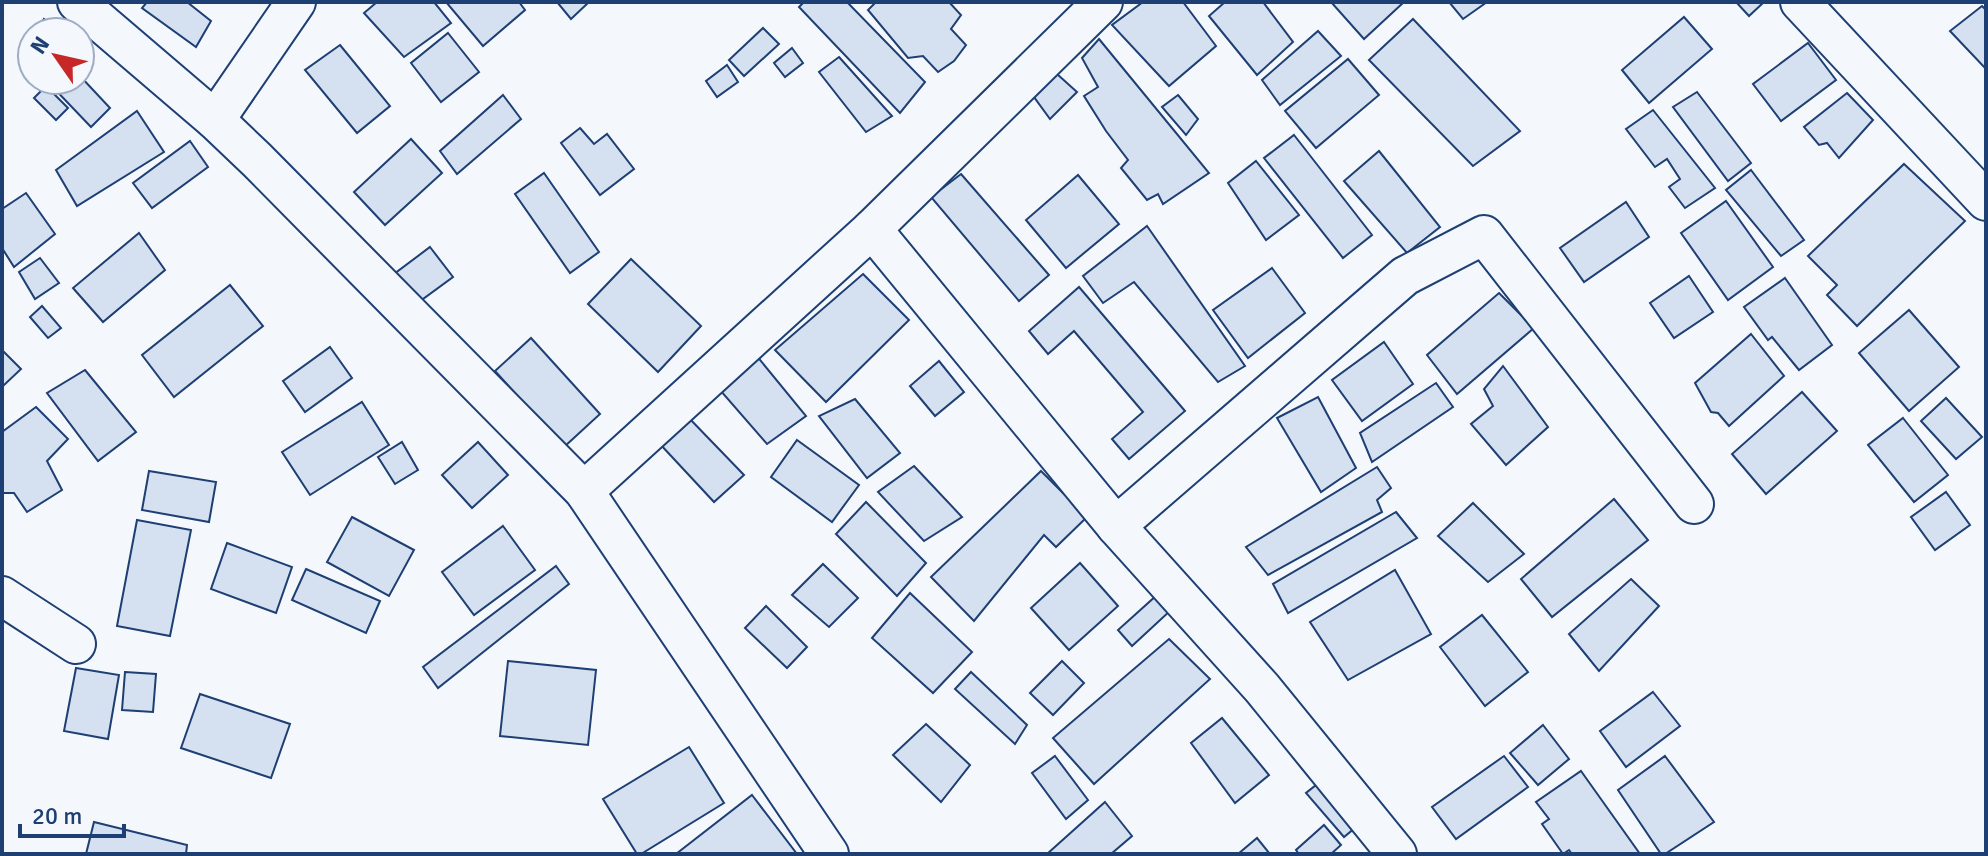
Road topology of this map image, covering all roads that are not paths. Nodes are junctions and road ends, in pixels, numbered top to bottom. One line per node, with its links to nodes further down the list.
1 (77, 2): 5 (street)
2 (296, 2): 5 (street)
3 (1103, 2): 7 (street)
4 (1800, 2): 6 (street)
5 (215, 120): 8 (street)
6 (1986, 201)
7 (872, 229): 8 (street); 10 (street)
8 (584, 491): 13 (street)
9 (1694, 504): 10 (street)
10 (1116, 526): 14 (street)
11 (2, 596): 12 (street)
12 (76, 644)
13 (829, 854)
14 (1397, 854)

